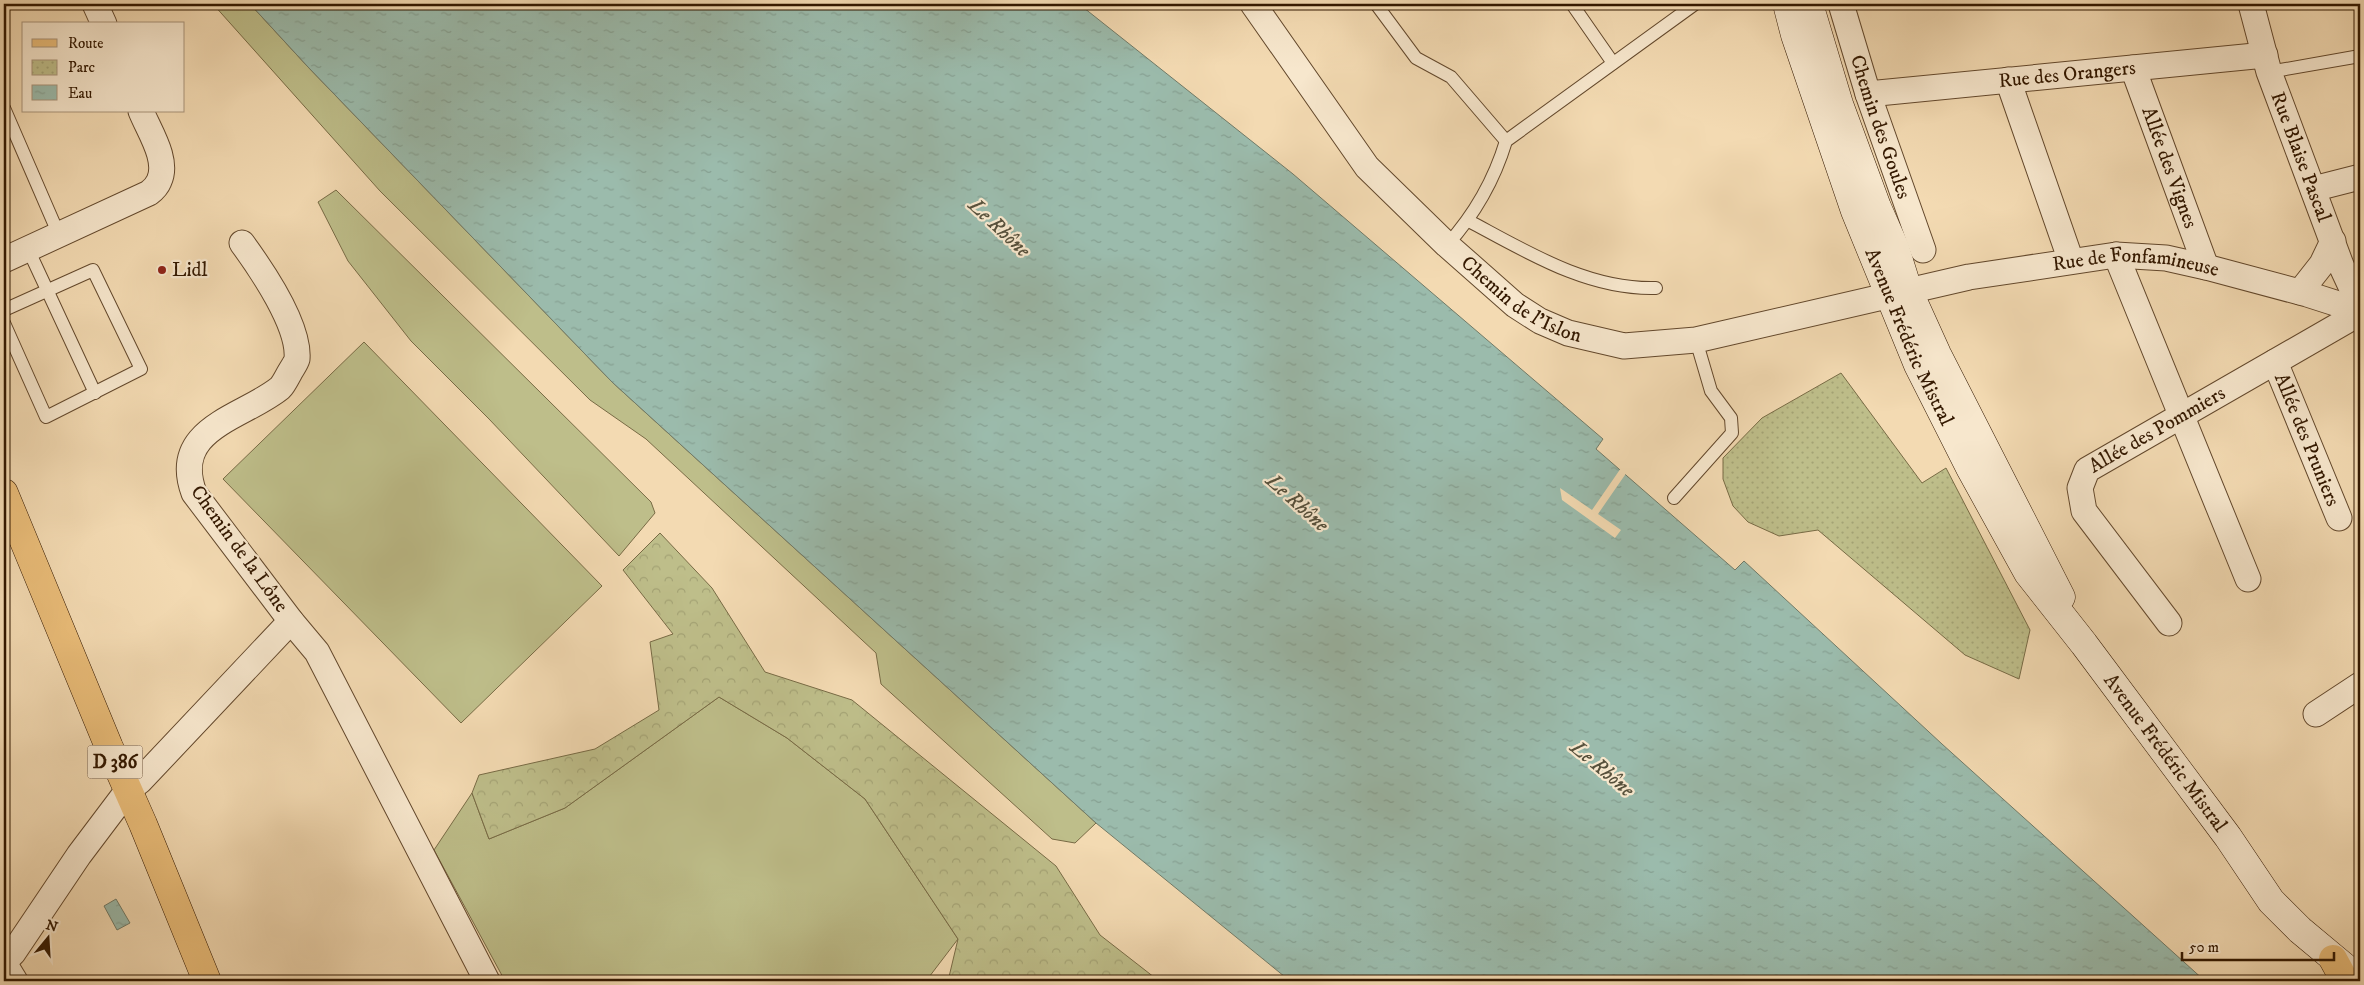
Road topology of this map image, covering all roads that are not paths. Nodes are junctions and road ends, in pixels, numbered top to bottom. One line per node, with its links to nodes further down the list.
1 (96, 4): 10 (street)
2 (1253, 4): 26 (street, Chemin de l'Islon)
3 (1376, 4): 19 (lane)
4 (1572, 4): 12 (lane)
5 (1695, 4): 12 (lane)
6 (1787, 4): 35 (main road, Avenue Frédéric Mistral)
7 (1809, 4): 35 (main road, Avenue Frédéric Mistral)
8 (1841, 4): 16 (street, Chemin des Goules)
9 (2252, 4): 13 (street, Rue Blaise Pascal)
10 (103, 22)
11 (2360, 56): 13 (lane, Rue Blaise Pascal)
12 (1612, 64): 19 (lane)
13 (2267, 64): 14 (street, Rue des Orangers); 21 (street, Rue Blaise Pascal)
14 (2133, 68): 15 (street, Rue des Orangers); 32 (street, Allée des Vignes)
15 (2008, 80): 16 (street, Rue des Orangers); 30 (street)
16 (1868, 94): 27 (street, Chemin des Goules)
17 (4, 108): 23 (lane)
18 (141, 112): 23 (street)
19 (1506, 141): 22 (lane)
20 (2360, 177): 21 (street)
21 (2313, 189): 24 (street, Rue Blaise Pascal)
22 (1469, 221): 26 (lane); 33 (lane)
23 (59, 235): 28 (street)
24 (2333, 241): 31 (street, Rue Blaise Pascal); 36 (street, Rue Blaise Pascal)
25 (242, 243): 49 (street, Chemin de la Lône)
26 (1447, 245): 41 (street, Chemin de l'Islon)
27 (1923, 250)
28 (11, 253): 34 (lane)
29 (2116, 255): 30 (street, Rue de Fonfamineuse); 32 (street, Rue de Fonfamineuse); 44 (street)
30 (2071, 261): 35 (street, Rue de Fonfamineuse)
31 (2341, 264): 36 (street); 37 (street, Rue Blaise Pascal)
32 (2206, 267): 36 (street, Rue de Fonfamineuse)
33 (1656, 288)
34 (48, 290): 38 (lane); 43 (lane); 43 (lane)
35 (1898, 292): 41 (street, Chemin de l'Islon); 54 (main road, Avenue Frédéric Mistral)
36 (2307, 294): 39 (street, Rue de Fonfamineuse)
37 (2360, 306)
38 (4, 310)
39 (2360, 312): 42 (street, Allée des Pommiers)
40 (4, 323): 43 (lane)
41 (1696, 340): 46 (lane)
42 (2275, 362): 44 (street, Allée des Pommiers); 47 (street, Allée des Pruniers)
43 (95, 393)
44 (2182, 415): 48 (street); 50 (street, Allée des Pommiers)
45 (4, 493): 53 (main road, D 386)
46 (1674, 498)
47 (2339, 518)
48 (2248, 580)
49 (291, 621): 53 (street, Chemin de la Lône); 61 (street, Chemin de la Lône)
50 (2169, 623)
51 (2360, 685): 52 (street)
52 (2316, 714)
53 (128, 790): 56 (street, Chemin de la Lône); 60 (main road, D 386)
54 (2246, 862): 55 (main road, Avenue Frédéric Mistral); 57 (main road, Avenue Frédéric Mistral)
55 (2360, 956)
56 (4, 962): 59 (street)
57 (2339, 970): 58 (main road, Avenue Frédéric Mistral)
58 (2360, 980)
59 (15, 981)
60 (207, 981)
61 (487, 981)

